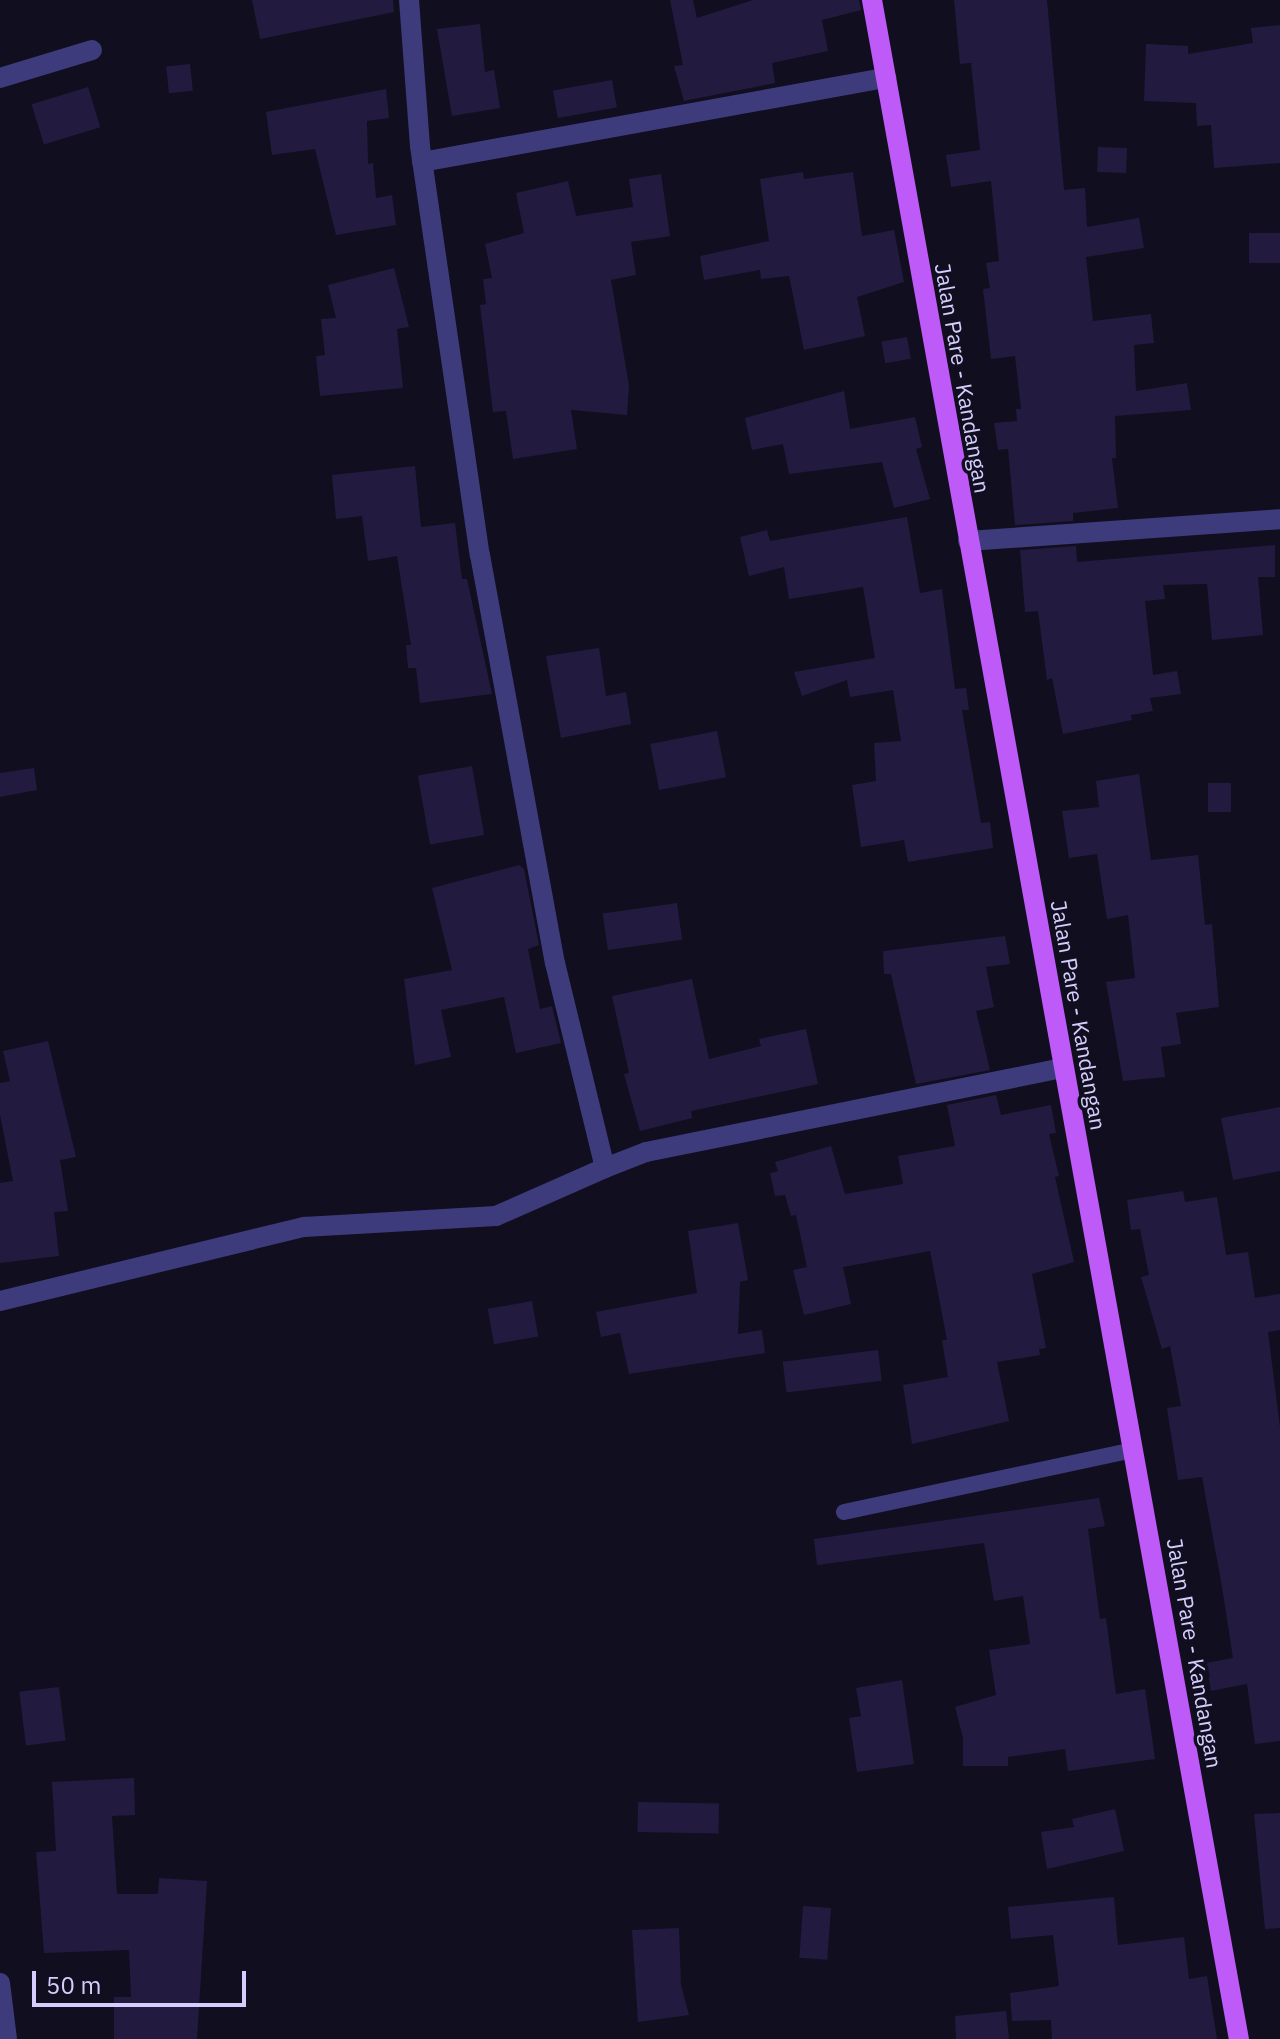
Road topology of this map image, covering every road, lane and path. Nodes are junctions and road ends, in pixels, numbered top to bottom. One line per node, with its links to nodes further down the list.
1 (409, 0): 6 (street)
2 (872, 0): 5 (main road, Jalan Pare - Kandangan)
3 (92, 50): 4 (street)
4 (0, 78)
5 (886, 78): 6 (street); 8 (main road, Jalan Pare - Kandangan)
6 (422, 162): 10 (street)
7 (1280, 519): 8 (street)
8 (968, 541): 9 (main road, Jalan Pare - Kandangan)
9 (1064, 1068): 10 (street); 12 (main road, Jalan Pare - Kandangan)
10 (605, 1168): 11 (street)
11 (0, 1301)
12 (1134, 1450): 13 (lane); 16 (main road, Jalan Pare - Kandangan)
13 (844, 1512)
14 (0, 1983): 15 (street)
15 (7, 2039)
16 (1239, 2039)

